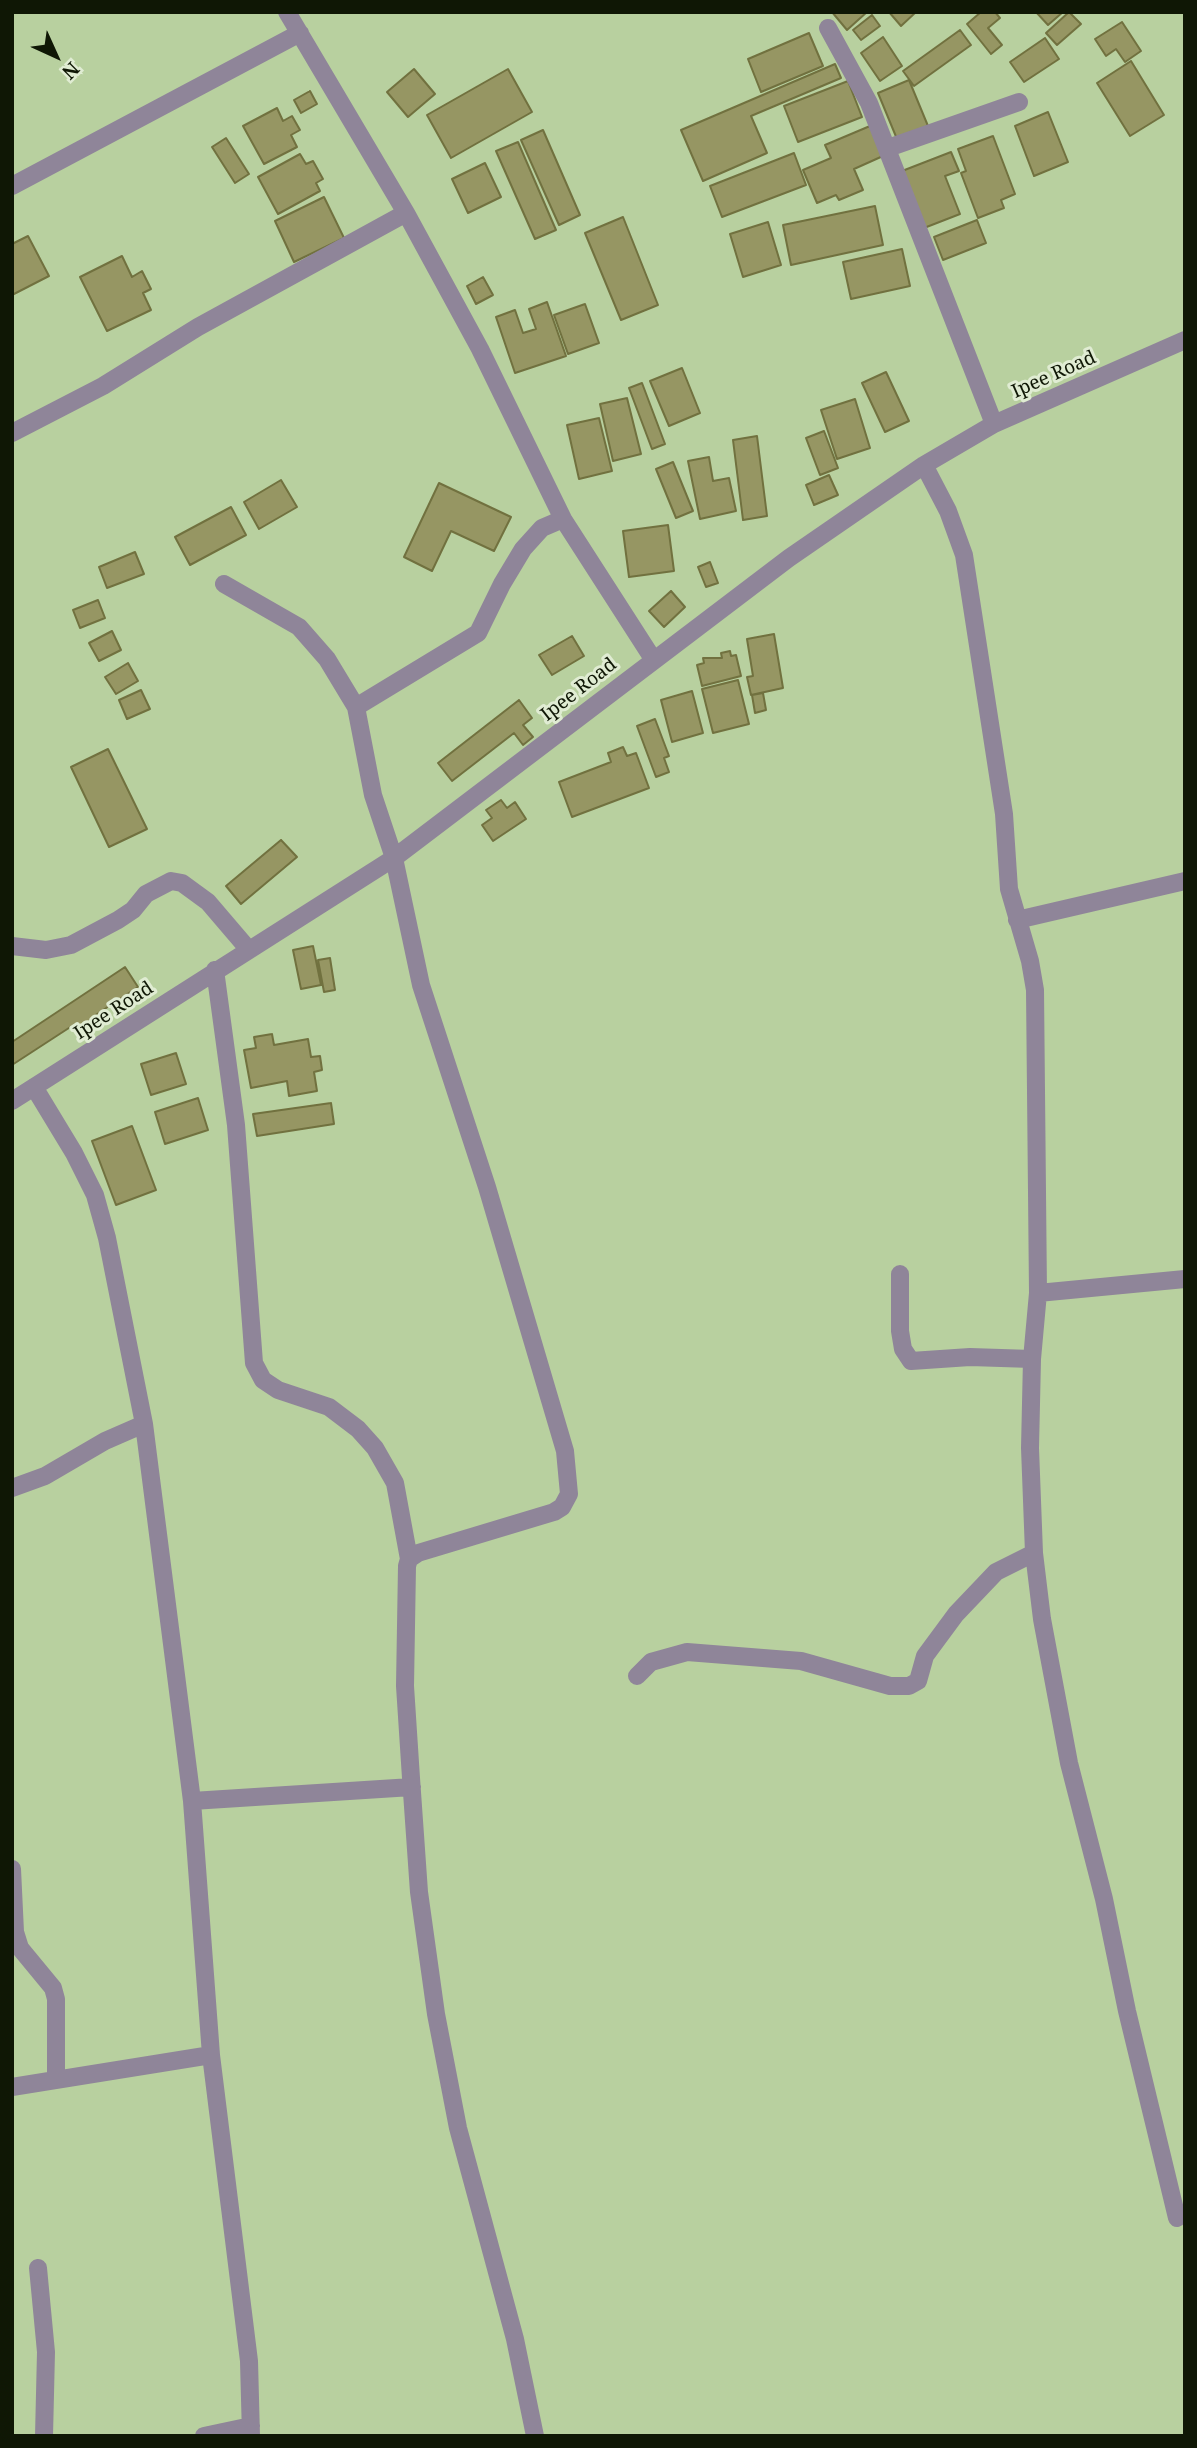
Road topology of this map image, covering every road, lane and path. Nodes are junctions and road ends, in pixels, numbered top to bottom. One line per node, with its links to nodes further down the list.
1 (287, 12): 3 (street)
2 (828, 28): 5 (street)
3 (300, 33): 6 (street); 7 (street)
4 (1019, 102): 5 (street)
5 (887, 148): 9 (street)
6 (12, 186)
7 (407, 213): 10 (street); 12 (street)
8 (1185, 340): 9 (street, Ipee Road)
9 (994, 424): 11 (street, Ipee Road)
10 (12, 433)
11 (924, 465): 14 (street, Ipee Road); 18 (street)
12 (563, 519): 14 (street); 15 (street)
13 (224, 584): 15 (street)
14 (653, 659): 16 (street, Ipee Road)
15 (356, 707): 16 (street)
16 (394, 858): 20 (street, Ipee Road); 31 (street)
17 (1185, 881): 18 (street)
18 (1017, 920): 26 (street)
19 (12, 946): 20 (street)
20 (249, 950): 21 (street, Ipee Road)
21 (215, 970): 22 (street, Ipee Road); 31 (street)
22 (34, 1087): 23 (street, Ipee Road); 28 (street)
23 (12, 1101)
24 (900, 1274): 27 (street)
25 (1185, 1279): 26 (street)
26 (1038, 1293): 27 (street)
27 (1032, 1359): 30 (street)
28 (144, 1424): 29 (street); 34 (street)
29 (12, 1488)
30 (1034, 1553): 32 (street); 39 (street)
31 (409, 1559): 33 (street)
32 (637, 1676)
33 (412, 1787): 34 (street); 44 (street)
34 (192, 1801): 36 (street)
35 (12, 1868): 37 (street)
36 (211, 2055): 37 (street); 41 (street)
37 (56, 2079): 38 (street)
38 (12, 2087)
39 (1178, 2218)
40 (38, 2268): 42 (street)
41 (251, 2431): 43 (street)
42 (44, 2436)
43 (204, 2436)
44 (535, 2436)

